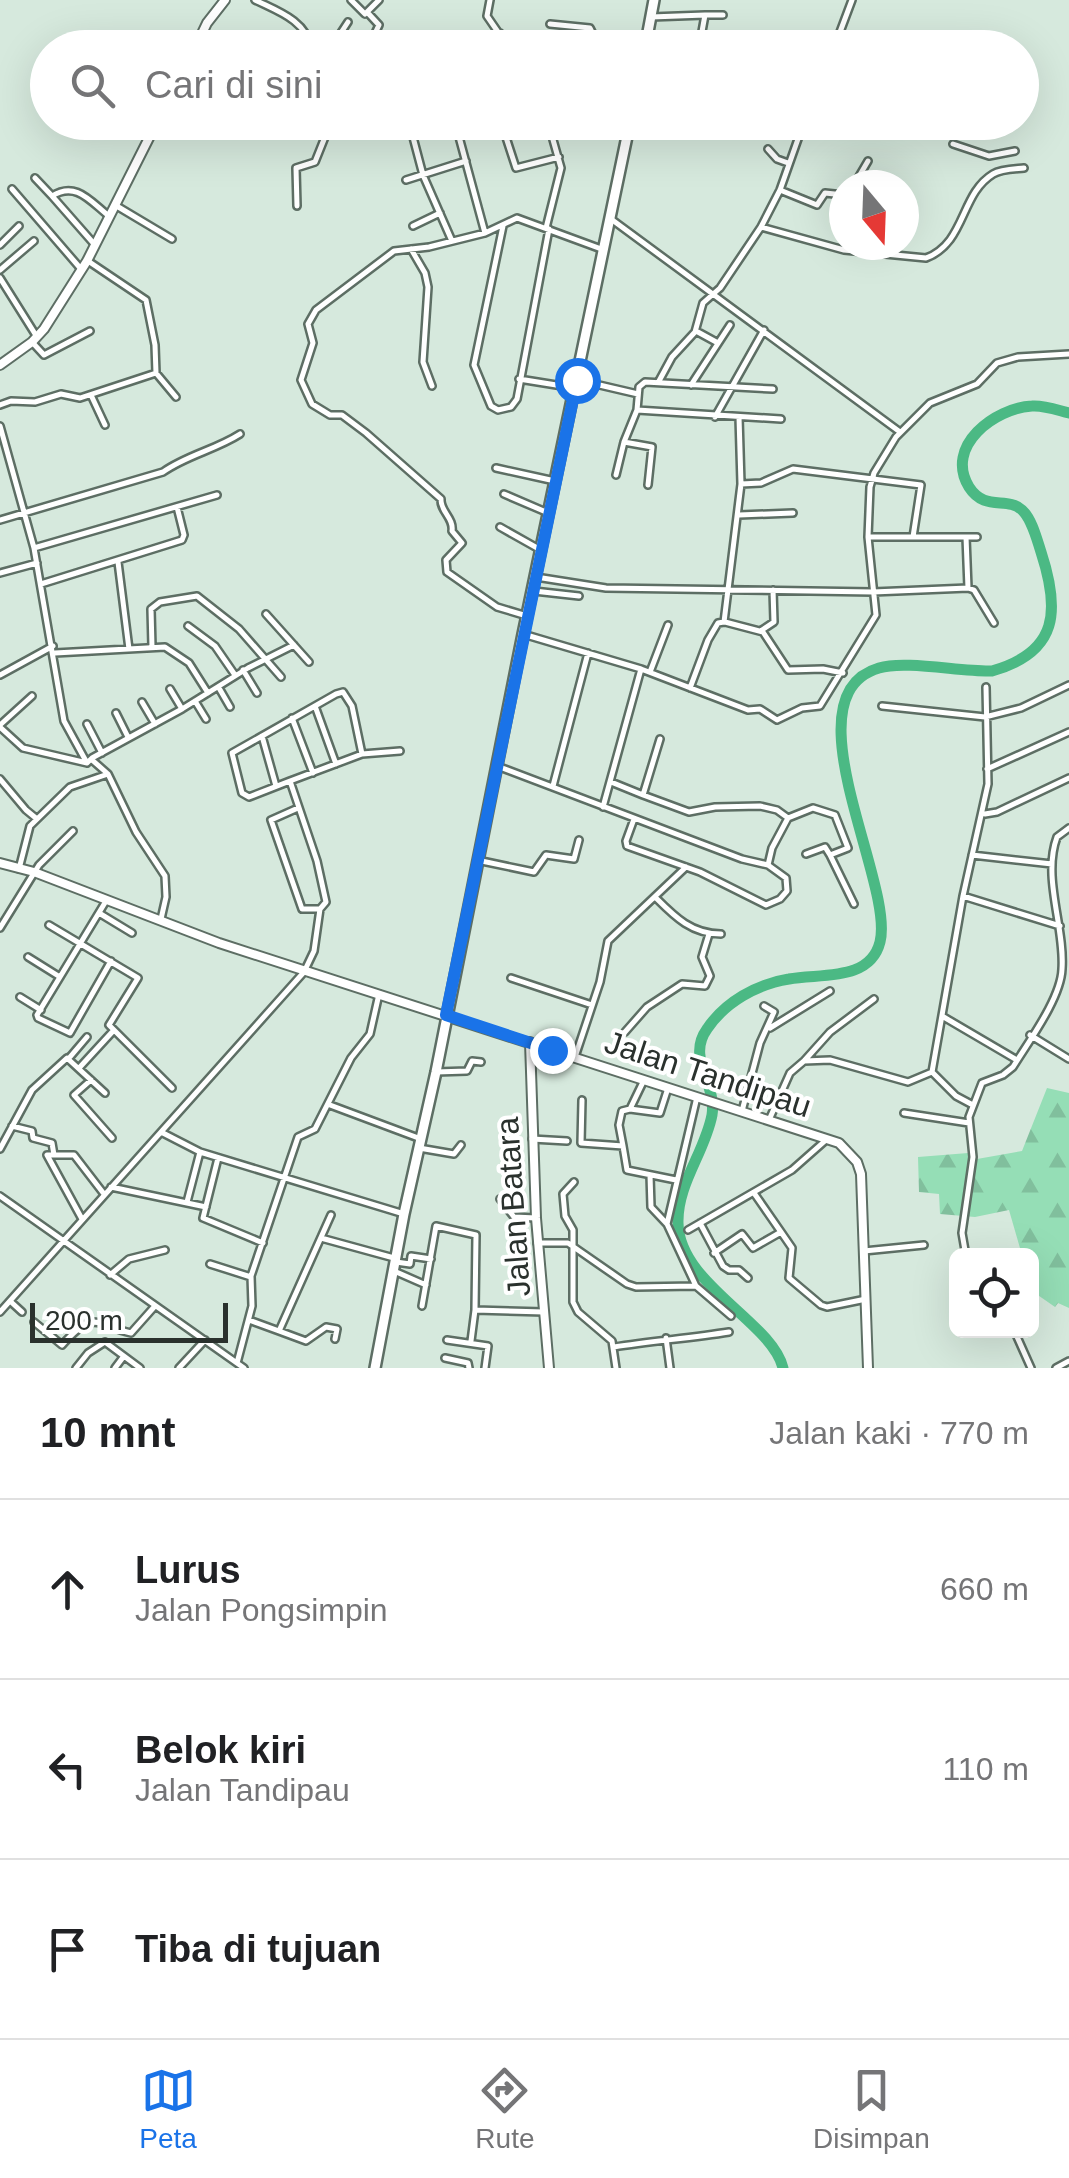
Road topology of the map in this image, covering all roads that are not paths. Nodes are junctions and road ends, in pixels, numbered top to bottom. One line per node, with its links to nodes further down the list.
1 (225, 0): 14 (street)
2 (254, 0): 15 (street)
3 (351, 0): 8 (street)
4 (379, 0): 8 (street)
5 (490, 0): 18 (street)
6 (654, 0): 11 (main road)
7 (852, 0): 22 (street)
8 (368, 12): 17 (street)
9 (705, 14): 10 (street); 11 (street); 21 (street)
10 (723, 15)
11 (651, 17): 20 (main road)
12 (348, 22): 16 (street)
13 (550, 24): 19 (street)
14 (203, 30)
15 (304, 30)
16 (343, 30)
17 (377, 30)
18 (498, 30)
19 (590, 30)
20 (648, 30)
21 (702, 30)
22 (841, 30)
23 (148, 140): 49 (street)
24 (324, 140): 50 (street)
25 (413, 140): 42 (street)
26 (460, 140): 37 (street)
27 (506, 140): 35 (street)
28 (554, 140): 35 (street)
29 (626, 140): 53 (main road)
30 (797, 140): 38 (street)
31 (953, 144): 34 (street)
32 (768, 149): 38 (street)
33 (1015, 151): 34 (street)
34 (1001, 154): 41 (street)
35 (559, 158): 58 (street)
36 (868, 160): 40 (street)
37 (466, 161): 42 (street); 59 (street)
38 (788, 163): 46 (street)
39 (1024, 168): 41 (street)
40 (862, 170)
41 (1005, 170): 57 (street)
42 (422, 175): 44 (street); 51 (street)
43 (35, 178): 48 (street)
44 (406, 180)
45 (12, 190): 67 (street)
46 (780, 190): 47 (street); 57 (street)
47 (829, 193)
48 (52, 196): 52 (street); 63 (street)
49 (114, 205): 52 (street); 60 (street)
50 (297, 206)
51 (440, 213): 55 (street); 61 (street)
52 (109, 216): 63 (street)
53 (611, 219): 66 (main road); 70 (street)
54 (19, 226): 64 (street)
55 (413, 226)
56 (503, 226): 58 (street); 59 (street); 82 (street)
57 (761, 227): 70 (street)
58 (548, 229): 66 (street); 82 (street)
59 (485, 233): 61 (street)
60 (172, 239)
61 (452, 241): 65 (street)
62 (34, 242): 68 (street)
63 (94, 245): 67 (street)
64 (0, 246)
65 (411, 249): 86 (street); 137 (street)
66 (604, 250): 84 (main road)
67 (84, 265): 77 (street); 81 (street)
68 (0, 270)
69 (0, 278): 71 (street)
70 (715, 294): 74 (street); 76 (street)
71 (12, 299): 72 (street); 77 (street)
72 (0, 302)
73 (730, 325): 78 (street)
74 (764, 330): 87 (street); 99 (street)
75 (90, 331): 77 (street)
76 (696, 331): 78 (street); 83 (street)
77 (35, 340): 80 (street)
78 (718, 343): 85 (street)
79 (1069, 354): 99 (street)
80 (0, 365)
81 (156, 373): 90 (street); 91 (street)
82 (519, 379): 84 (street)
83 (658, 380): 85 (street); 89 (street)
84 (576, 384): 89 (street); 107 (main road)
85 (691, 384): 87 (street)
86 (432, 386)
87 (730, 387): 88 (street); 94 (street)
88 (773, 389)
89 (638, 394): 93 (street)
90 (91, 395): 92 (street); 97 (street)
91 (176, 397)
92 (0, 405)
93 (637, 410): 94 (street); 101 (street)
94 (715, 417): 95 (street)
95 (739, 418): 96 (street); 109 (street)
96 (781, 419)
97 (105, 425)
98 (0, 426): 102 (street)
99 (900, 432): 106 (street)
100 (240, 434): 113 (street)
101 (624, 442): 105 (street); 108 (street)
102 (10, 454): 103 (street); 113 (street)
103 (0, 456)
104 (496, 468): 107 (street)
105 (616, 475)
106 (872, 478): 109 (street); 119 (street); 120 (street)
107 (555, 481): 115 (main road)
108 (648, 484)
109 (742, 484): 116 (street)
110 (504, 494): 115 (street)
111 (217, 495): 112 (street)
112 (177, 506): 123 (street); 125 (street)
113 (26, 512): 117 (street); 123 (street)
114 (793, 513): 116 (street)
115 (549, 514): 124 (main road)
116 (739, 515): 131 (street)
117 (0, 520)
118 (500, 527): 124 (street)
119 (868, 536): 120 (street); 134 (street)
120 (914, 537): 121 (street)
121 (966, 537): 122 (street); 130 (street)
122 (976, 537)
123 (34, 548): 126 (street)
124 (542, 550): 128 (main road)
125 (118, 561): 129 (street); 146 (street)
126 (37, 563): 127 (street); 129 (street)
127 (0, 573)
128 (536, 577): 131 (street); 133 (main road)
129 (41, 584): 147 (street)
130 (968, 588): 134 (street); 139 (street)
131 (730, 590): 132 (street); 138 (street)
132 (772, 590): 134 (street); 142 (street)
133 (534, 591): 135 (street); 137 (main road)
134 (873, 592): 154 (street)
135 (579, 596)
136 (266, 614): 144 (street)
137 (527, 616): 143 (main road)
138 (724, 622): 142 (street); 160 (street)
139 (994, 623)
140 (668, 625): 153 (street)
141 (188, 626): 156 (street)
142 (760, 630): 154 (street)
143 (523, 634): 148 (street); 188 (main road)
144 (294, 645): 149 (street); 150 (street)
145 (152, 648): 146 (street); 149 (street); 163 (street)
146 (128, 649): 147 (street)
147 (54, 650): 155 (street); 186 (street)
148 (588, 654): 151 (street); 197 (street)
149 (268, 658): 152 (street); 157 (street)
150 (309, 662)
151 (641, 669): 153 (street); 195 (street)
152 (243, 670): 156 (street); 164 (street)
153 (650, 672): 160 (street)
154 (843, 673): 160 (street)
155 (0, 675)
156 (236, 675): 159 (street)
157 (282, 677)
158 (1069, 685): 173 (street)
159 (218, 686): 163 (street); 168 (street)
160 (690, 688)
161 (986, 688): 173 (street)
162 (170, 689): 171 (street)
163 (208, 693): 166 (street)
164 (257, 693)
165 (32, 696): 178 (street)
166 (195, 701): 171 (street); 174 (street)
167 (142, 702): 177 (street)
168 (230, 706)
169 (315, 706): 175 (street); 185 (street); 187 (street)
170 (882, 706): 173 (street)
171 (182, 709): 177 (street)
172 (116, 713): 181 (street)
173 (985, 717): 189 (street)
174 (206, 718)
175 (292, 718): 180 (street); 190 (street)
176 (87, 724): 184 (street)
177 (154, 724): 181 (street)
178 (0, 726): 186 (street)
179 (1069, 732): 189 (street)
180 (262, 736): 196 (street); 196 (street)
181 (128, 738): 184 (street)
182 (660, 739): 198 (street)
183 (400, 752): 185 (street)
184 (102, 753): 186 (street)
185 (362, 754): 187 (street)
186 (89, 761): 191 (street)
187 (336, 764): 190 (street)
188 (496, 766): 197 (street); 211 (main road)
189 (987, 769): 201 (street)
190 (313, 773): 194 (street)
191 (108, 774): 203 (street); 224 (street)
192 (1069, 778): 201 (street)
193 (0, 779): 203 (street)
194 (290, 782): 196 (street); 200 (street)
195 (611, 782): 198 (street); 199 (street)
196 (276, 786)
197 (552, 787): 199 (street)
198 (644, 795): 202 (street)
199 (603, 807): 204 (street)
200 (299, 808): 222 (street); 222 (street)
201 (984, 814): 209 (street)
202 (788, 818): 210 (street); 214 (street)
203 (37, 819): 216 (street)
204 (634, 819): 214 (street); 215 (street)
205 (1069, 828): 213 (street)
206 (73, 831): 217 (street)
207 (579, 840): 211 (street)
208 (806, 854): 210 (street)
209 (972, 855): 213 (street); 219 (street)
210 (830, 856): 221 (street)
211 (478, 860): 244 (main road)
212 (0, 863): 216 (street, Jalan Tandipau)
213 (1052, 864): 226 (street)
214 (768, 865): 215 (street)
215 (686, 867): 218 (street)
216 (19, 869): 217 (street, Jalan Tandipau)
217 (34, 872): 220 (street, Jalan Tandipau); 227 (street)
218 (655, 896): 229 (street); 241 (street)
219 (962, 896): 226 (street); 245 (street)
220 (106, 901): 223 (street); 224 (street, Jalan Tandipau)
221 (854, 904)
222 (320, 909): 234 (street)
223 (99, 913): 228 (street); 231 (street)
224 (161, 920): 234 (street, Jalan Tandipau)
225 (49, 925): 231 (street)
226 (1060, 926): 249 (street)
227 (0, 928)
228 (132, 933)
229 (709, 934): 230 (street); 248 (street)
230 (721, 934)
231 (81, 943): 233 (street); 235 (street)
232 (28, 957): 235 (street)
233 (111, 961): 243 (street); 246 (street)
234 (304, 972): 238 (street, Jalan Tandipau); 276 (street)
235 (60, 977): 243 (street)
236 (512, 978): 241 (street)
237 (830, 991): 247 (street)
238 (379, 994): 244 (street, Jalan Tandipau); 268 (street)
239 (20, 997): 243 (street)
240 (874, 999): 257 (street)
241 (592, 1005): 252 (street)
242 (764, 1006): 247 (street)
243 (40, 1010)
244 (446, 1015): 251 (street, Jalan Tandipau); 259 (main road)
245 (941, 1016): 255 (street); 260 (street)
246 (114, 1030): 258 (street); 263 (street)
247 (767, 1030): 271 (street)
248 (624, 1032)
249 (1030, 1035): 254 (street); 255 (street)
250 (87, 1037): 253 (street)
251 (530, 1042): 252 (street, Jalan Tandipau); 279 (street, Jalan Batara)
252 (575, 1057): 262 (street, Jalan Tandipau)
253 (69, 1058): 258 (street); 275 (street)
254 (1069, 1059)
255 (1018, 1060): 269 (street)
256 (481, 1062): 259 (street)
257 (804, 1062): 260 (street); 273 (street)
258 (80, 1067): 261 (street)
259 (436, 1072): 281 (main road)
260 (932, 1072): 269 (street)
261 (92, 1080): 265 (street); 277 (street)
262 (644, 1080): 264 (street, Jalan Tandipau); 270 (street)
263 (172, 1088)
264 (668, 1088): 266 (street, Jalan Tandipau); 270 (street)
265 (105, 1094)
266 (700, 1098): 271 (street, Jalan Tandipau); 290 (street)
267 (582, 1100): 283 (street)
268 (328, 1104): 281 (street); 289 (street)
269 (972, 1104): 274 (street)
270 (630, 1109): 283 (street)
271 (742, 1111): 273 (street, Jalan Tandipau)
272 (904, 1114): 274 (street)
273 (769, 1120): 278 (street, Jalan Tandipau)
274 (969, 1123): 313 (street)
275 (12, 1126): 284 (street); 286 (street)
276 (161, 1132): 285 (street); 292 (street)
277 (112, 1138)
278 (828, 1138): 293 (street); 315 (street, Jalan Tandipau)
279 (532, 1139): 280 (street); 301 (street, Jalan Batara)
280 (567, 1141)
281 (420, 1144): 282 (street); 300 (main road)
282 (461, 1145)
283 (623, 1146): 288 (street)
284 (0, 1149)
285 (200, 1152): 287 (street); 297 (street)
286 (54, 1155): 294 (street); 302 (street)
287 (218, 1158): 289 (street); 298 (street)
288 (650, 1175): 290 (street); 304 (street)
289 (286, 1178): 300 (street); 309 (street)
290 (676, 1180): 304 (street)
291 (574, 1182): 312 (street)
292 (111, 1186): 294 (street); 297 (street)
293 (754, 1192): 303 (street); 306 (street)
294 (104, 1194): 302 (street)
295 (500, 1199): 301 (street)
296 (2, 1200): 308 (street)
297 (187, 1202): 298 (street)
298 (206, 1207): 309 (street)
299 (331, 1214): 307 (street)
300 (404, 1214): 319 (main road)
301 (536, 1218): 310 (street, Jalan Batara)
302 (82, 1219): 308 (street)
303 (700, 1223): 305 (street); 316 (street)
304 (667, 1224): 324 (street)
305 (688, 1230)
306 (780, 1232): 316 (street); 325 (street)
307 (320, 1238): 319 (street); 335 (street)
308 (64, 1242): 320 (street); 326 (street)
309 (262, 1243): 321 (street)
310 (537, 1244): 312 (street); 331 (street, Jalan Batara)
311 (924, 1245): 315 (street)
312 (573, 1247): 324 (street); 343 (street)
313 (965, 1248)
314 (166, 1250): 320 (street)
315 (864, 1251): 325 (street, Jalan Tandipau)
316 (714, 1253): 322 (street)
317 (431, 1259): 319 (street); 323 (street); 329 (street)
318 (210, 1264): 321 (street)
319 (396, 1264): 323 (street); 353 (main road)
320 (110, 1275): 327 (street)
321 (250, 1276): 333 (street)
322 (748, 1278)
323 (426, 1285): 328 (street)
324 (696, 1286): 332 (street)
325 (866, 1299): 359 (street, Jalan Tandipau)
326 (4, 1305): 330 (street)
327 (155, 1306): 334 (street); 340 (street)
328 (422, 1306)
329 (475, 1310): 331 (street); 342 (street)
330 (22, 1312)
331 (545, 1312): 356 (street, Jalan Batara)
332 (731, 1316)
333 (249, 1320): 335 (street); 347 (street)
334 (34, 1322)
335 (279, 1331): 339 (street)
336 (729, 1332): 337 (street)
337 (666, 1338): 343 (street); 358 (street)
338 (1018, 1338): 360 (street)
339 (335, 1339)
340 (204, 1340): 347 (street); 351 (street)
341 (447, 1340): 342 (street)
342 (472, 1342): 355 (street)
343 (614, 1347): 357 (street)
344 (124, 1356): 348 (street); 349 (street); 350 (street)
345 (445, 1358): 354 (street)
346 (1069, 1361): 361 (street)
347 (237, 1363): 352 (street)
348 (76, 1368)
349 (114, 1368)
350 (140, 1368)
351 (179, 1368)
352 (244, 1368)
353 (375, 1368)
354 (469, 1368)
355 (486, 1368)
356 (550, 1368)
357 (616, 1368)
358 (670, 1368)
359 (868, 1368)
360 (1031, 1368)
361 (1056, 1368)

